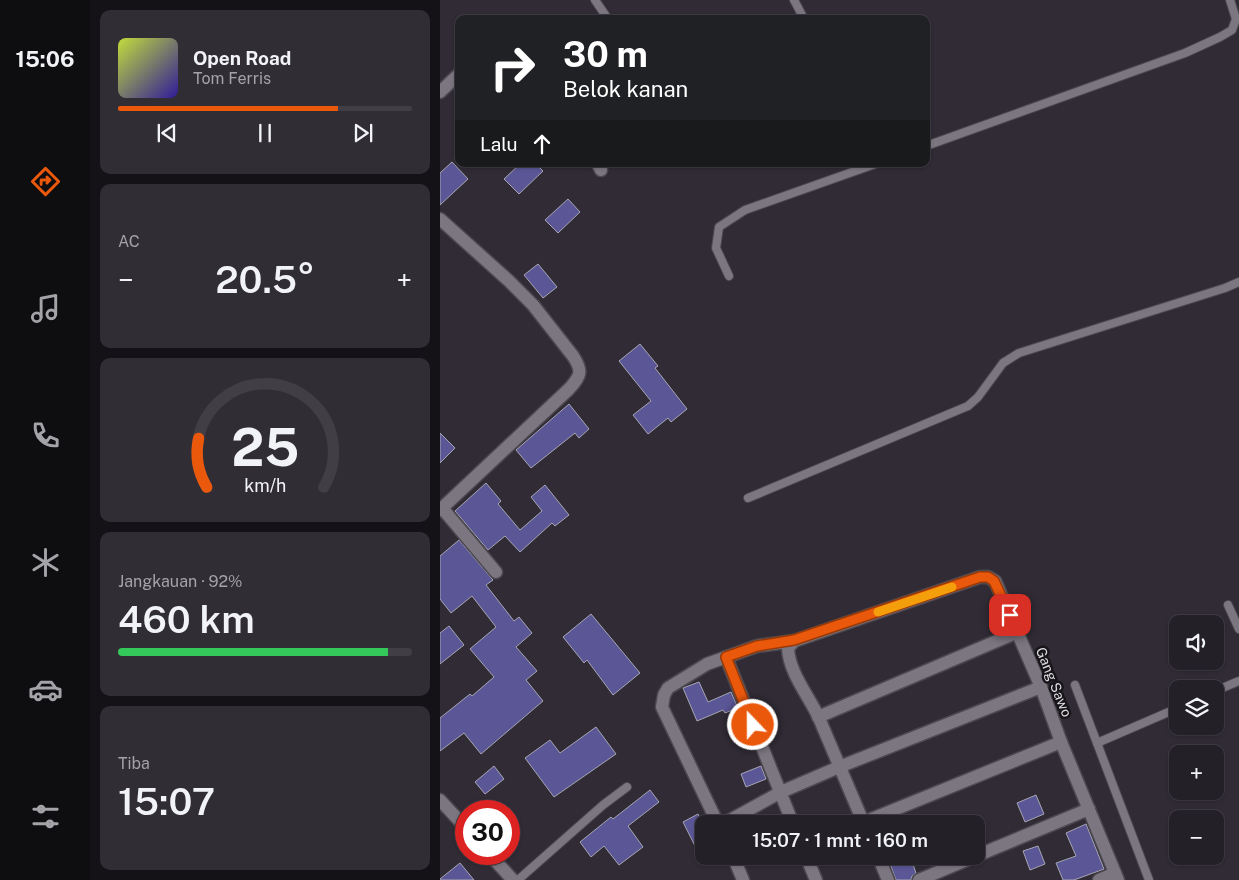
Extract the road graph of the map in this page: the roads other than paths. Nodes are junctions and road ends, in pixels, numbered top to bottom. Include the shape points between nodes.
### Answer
1 (595, 0) edge
2 (794, 0) edge
3 (1230, 0) edge
4 (605, 15) edge
5 (802, 15) edge
6 (455, 78) edge
7 (440, 92) edge
8 (930, 145) edge
9 (867, 167) edge
10 (440, 219) edge
11 (729, 276) dead end
12 (1239, 282) edge
13 (748, 498) dead end
14 (441, 509) edge
15 (496, 572) dead end
16 (1228, 605) dead end
17 (1239, 629) edge
18 (1018, 632) junction
19 (794, 640) junction
20 (726, 657) junction
21 (1239, 681) edge
22 (1075, 685) dead end
23 (1041, 687) junction
24 (1224, 687) edge
25 (1169, 712) edge
26 (818, 717) junction
27 (1061, 742) junction
28 (1097, 743) junction
29 (839, 767) junction
30 (627, 787) dead end
31 (781, 792) junction
32 (440, 800) edge
33 (1089, 809) junction
34 (714, 815) edge
35 (739, 815) edge
36 (790, 815) edge
37 (860, 815) edge
38 (883, 815) edge
39 (455, 816) edge
40 (985, 852) edge
41 (499, 865) edge
42 (737, 865) edge
43 (810, 865) edge
44 (882, 865) edge
45 (955, 865) edge
46 (1117, 877) edge
47 (513, 880) edge
48 (518, 880) edge
49 (743, 880) edge
50 (816, 880) edge
51 (888, 880) edge
52 (919, 880) edge
53 (1099, 880) edge
54 (1149, 880) edge

1 - 4 lane
2 - 5 lane
3 - 8 lane via 1236,19 1232,30 1220,38
6 - 7 street
9 - 11 lane via 745,210 720,227 716,248
10 - 14 street via 533,306 573,356 580,370 569,389
12 - 13 lane via 1019,353 1003,363 968,406
14 - 15 street
16 - 17 lane
18 - 19 street, Gang Sawo via 994,581 983,577
18 - 23 street, Gang Sawo
18 - 26 street
19 - 20 street, Gang Sawo via 757,646
19 - 26 street via 788,648 790,660
20 - 31 street
20 - 34 street, Gang Sawo via 707,664 668,688 662,707
21 - 24 lane
22 - 28 lane
23 - 27 street, Gang Sawo
23 - 29 street
25 - 28 lane
26 - 29 street
27 - 33 street, Gang Sawo
27 - 38 street
28 - 54 lane
29 - 31 street
29 - 37 street
30 - 48 lane
31 - 35 street
31 - 36 street
32 - 39 street
33 - 40 street
33 - 46 street, Gang Sawo
41 - 47 street
42 - 49 street
43 - 50 street
44 - 51 street
45 - 52 street
46 - 53 street

